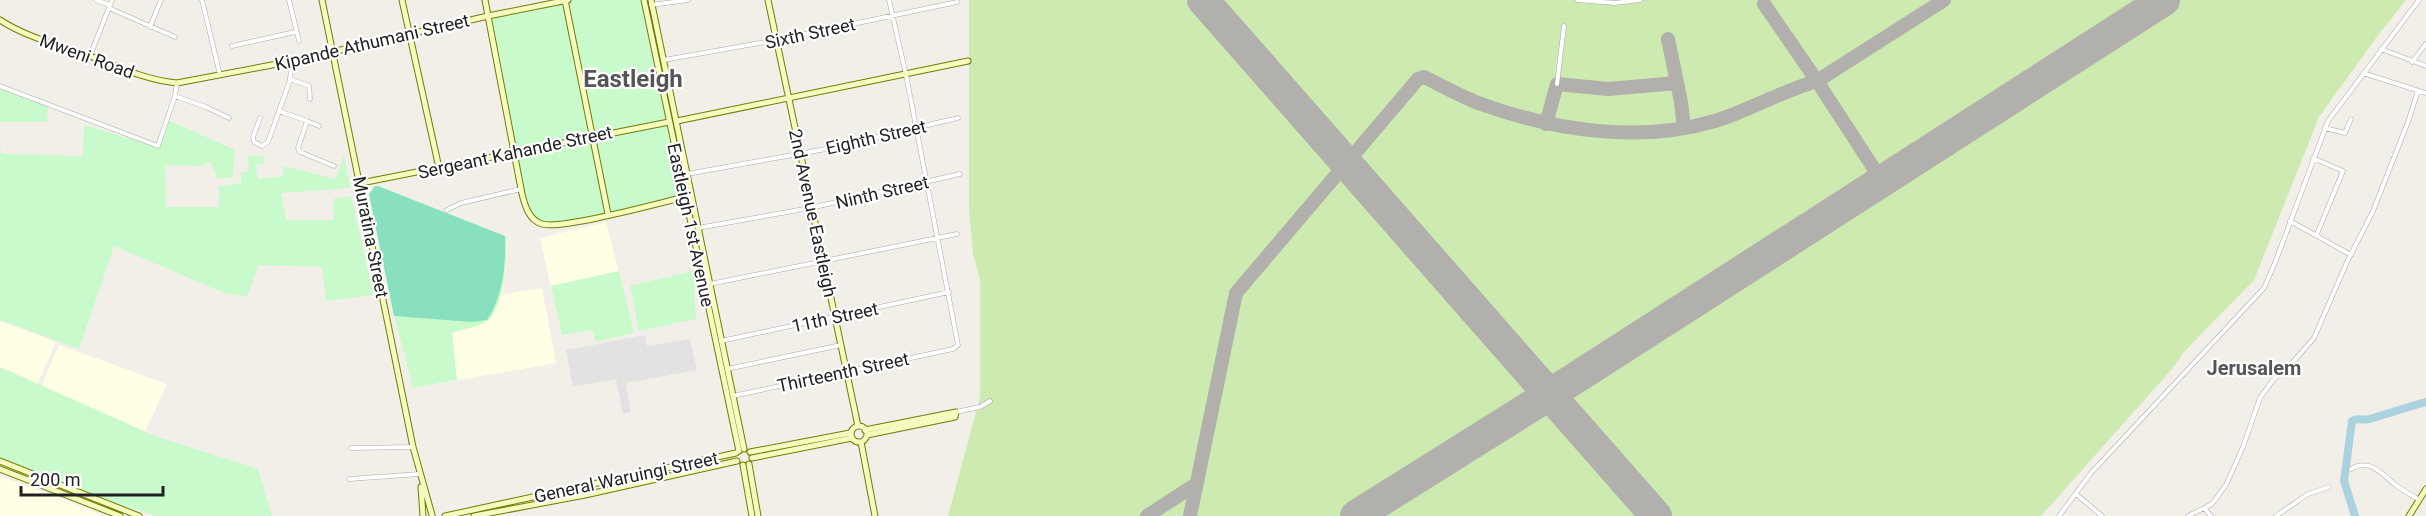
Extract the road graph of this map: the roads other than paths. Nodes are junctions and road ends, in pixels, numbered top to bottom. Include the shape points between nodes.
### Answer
1 (96, 0) edge
2 (161, 0) edge
3 (202, 0) edge
4 (289, 0) edge
5 (322, 0) edge
6 (402, 0) edge
7 (485, 0) edge
8 (566, 0) edge
9 (644, 0) edge
10 (688, 0) edge
11 (768, 0) edge
12 (890, 0) edge
13 (1577, 0) edge
14 (1640, 0) edge
15 (2420, 0) edge
16 (1583, 1) edge
17 (651, 2) edge
18 (957, 2) dead end
19 (110, 4) edge
20 (488, 16) junction
21 (893, 16) junction
22 (0, 20) edge
23 (1564, 26) dead end
24 (150, 27) junction
25 (295, 32) junction
26 (409, 35) junction
27 (175, 37) dead end
28 (777, 40) junction
29 (299, 41) dead end
30 (2426, 44) edge
31 (232, 46) dead end
32 (2381, 49) junction
33 (334, 52) junction
34 (90, 56) junction
35 (663, 60) junction
36 (292, 61) junction
37 (968, 61) dead end
38 (2412, 62) junction
39 (2426, 66) edge
40 (2363, 72) junction
41 (906, 75) junction
42 (220, 76) junction
43 (290, 79) junction
44 (177, 83) junction
45 (1557, 84) dead end
46 (0, 86) edge
47 (2418, 91) junction
48 (2426, 93) edge
49 (175, 96) junction
50 (788, 98) junction
51 (310, 99) dead end
52 (279, 111) junction
53 (229, 118) dead end
54 (260, 118) dead end
55 (958, 118) dead end
56 (2351, 119) dead end
57 (307, 121) junction
58 (677, 121) junction
59 (669, 122) junction
60 (319, 126) dead end
61 (915, 127) junction
62 (2325, 128) junction
63 (593, 135) junction
64 (514, 152) junction
65 (800, 153) junction
66 (2313, 158) junction
67 (334, 166) dead end
68 (439, 168) junction
69 (687, 174) junction
70 (960, 174) dead end
71 (926, 182) junction
72 (361, 183) junction
73 (520, 189) junction
74 (685, 197) junction
75 (810, 208) junction
76 (447, 210) dead end
77 (608, 214) junction
78 (2290, 221) junction
79 (698, 228) junction
80 (957, 234) dead end
81 (2317, 234) junction
82 (938, 238) junction
83 (2351, 255) junction
84 (824, 262) junction
85 (711, 284) junction
86 (949, 292) junction
87 (835, 317) junction
88 (722, 340) junction
89 (841, 345) junction
90 (727, 369) junction
91 (846, 372) junction
92 (733, 396) junction
93 (990, 401) dead end
94 (956, 412) joint
95 (858, 426) junction
96 (866, 432) junction
97 (851, 436) junction
98 (861, 442) junction
99 (413, 447) junction
100 (351, 448) dead end
101 (744, 457) junction
102 (0, 461) edge
103 (0, 469) edge
104 (2351, 469) dead end
105 (420, 474) junction
106 (349, 479) dead end
107 (583, 486) junction
108 (2330, 487) dead end
109 (2426, 489) edge
110 (2076, 494) junction
111 (585, 495) junction
112 (2418, 499) junction
113 (2204, 508) junction
114 (433, 515) edge
115 (120, 516) edge
116 (139, 516) edge
117 (423, 516) edge
118 (445, 516) edge
119 (474, 516) edge
120 (753, 516) edge
121 (758, 516) edge
122 (875, 516) edge
123 (2059, 516) edge
124 (2102, 516) edge
125 (2188, 516) edge
126 (2211, 516) edge
127 (2276, 516) edge
128 (2409, 516) edge

1 - 19 street
2 - 24 street
3 - 42 street
4 - 25 street
5 - 33 main road, Muratina Street
6 - 26 main road
7 - 20 main road
8 - 20 main road, Kipande Athumani Street
8 - 63 main road
9 - 59 main road, Eastleigh 1st Avenue
10 - 17 street
11 - 28 main road, 2nd Avenue Eastleigh
12 - 21 street
13 - 16 street
14 - 16 street
15 - 32 street
17 - 35 main road, Eastleigh 1st Avenue
18 - 21 street, Sixth Street
19 - 24 street
19 - 34 street
20 - 26 main road, Kipande Athumani Street
20 - 64 main road
21 - 28 street, Sixth Street
21 - 41 street
22 - 34 main road, Mweni Road
23 - 45 street
24 - 27 street
25 - 29 street
25 - 31 street
26 - 33 main road, Kipande Athumani Street
26 - 68 main road
28 - 35 street, Sixth Street
28 - 50 main road, 2nd Avenue Eastleigh
30 - 38 street
32 - 38 street
32 - 40 street
33 - 36 main road, Kipande Athumani Street
33 - 72 main road, Muratina Street
34 - 44 main road, Mweni Road via 146,77
35 - 58 main road, Eastleigh 1st Avenue
36 - 42 main road, Kipande Athumani Street
36 - 43 street
37 - 41 main road
38 - 39 street
40 - 47 street
40 - 62 street
41 - 50 main road
41 - 61 street
42 - 44 main road, Kipande Athumani Street
43 - 51 street via 309,86
43 - 52 street
44 - 49 street
46 - 49 street via 158,146
47 - 48 street
47 - 83 street via 2373,211
49 - 53 street
50 - 58 main road
50 - 65 main road, 2nd Avenue Eastleigh
52 - 54 street via 268,142 262,146 254,140
52 - 57 street
55 - 61 street, Eighth Street
56 - 62 street via 2345,133
57 - 60 street
57 - 67 street via 298,150
58 - 69 main road, Eastleigh 1st Avenue
59 - 63 main road, Sergeant Kahande Street
59 - 74 main road, Eastleigh 1st Avenue
61 - 65 street, Eighth Street
61 - 71 street
62 - 66 street
63 - 64 main road, Sergeant Kahande Street
63 - 77 main road
64 - 68 main road, Sergeant Kahande Street
64 - 73 main road
65 - 69 street, Eighth Street
65 - 75 main road, 2nd Avenue Eastleigh
66 - 78 street
66 - 81 street via 2343,171
68 - 72 main road, Sergeant Kahande Street
69 - 79 main road, Eastleigh 1st Avenue
70 - 71 street, Ninth Street
71 - 75 street, Ninth Street
71 - 82 street
72 - 99 main road, Muratina Street
73 - 76 street
73 - 77 main road via 530,214 546,225
74 - 77 main road
74 - 101 main road, Eastleigh 1st Avenue
75 - 79 street, Ninth Street
75 - 84 main road, 2nd Avenue Eastleigh
78 - 81 street
78 - 110 street via 2264,288 2091,473
79 - 85 main road, Eastleigh 1st Avenue
80 - 82 street
81 - 83 street
82 - 84 street
82 - 86 street
83 - 113 street via 2314,338 2266,389 2254,410 2234,470 2212,504
84 - 85 street
84 - 87 main road, 2nd Avenue Eastleigh
85 - 88 main road, Eastleigh 1st Avenue
86 - 87 street, 11th Street
86 - 91 street, Thirteenth Street via 958,339 953,349
87 - 88 street, 11th Street
87 - 89 main road, 2nd Avenue Eastleigh
88 - 90 main road, Eastleigh 1st Avenue
89 - 90 street
89 - 91 main road, 2nd Avenue Eastleigh
90 - 92 main road, Eastleigh 1st Avenue
91 - 92 street, Thirteenth Street
91 - 95 main road, 2nd Avenue Eastleigh
92 - 101 main road, Eastleigh 1st Avenue
93 - 94 street
94 - 96 main road via 956,417
95 - 96 main road
95 - 97 main road
96 - 98 main road
97 - 98 main road
97 - 101 main road, General Waruingi Street
98 - 122 main road
99 - 100 street
99 - 105 main road, Muratina Street
101 - 107 main road, General Waruingi Street
101 - 111 main road, General Waruingi Street
101 - 120 main road
101 - 121 main road
102 - 116 main road
103 - 115 main road
104 - 112 street via 2360,465 2376,468
105 - 106 street
105 - 114 main road, Muratina Street
105 - 117 main road, Muratina Street
107 - 111 main road
107 - 118 main road, General Waruingi Street
108 - 127 street via 2308,494
109 - 112 main road
110 - 123 street
110 - 124 street
111 - 119 main road, General Waruingi Street
112 - 128 main road
113 - 125 street
113 - 126 street
114 - 117 main road

